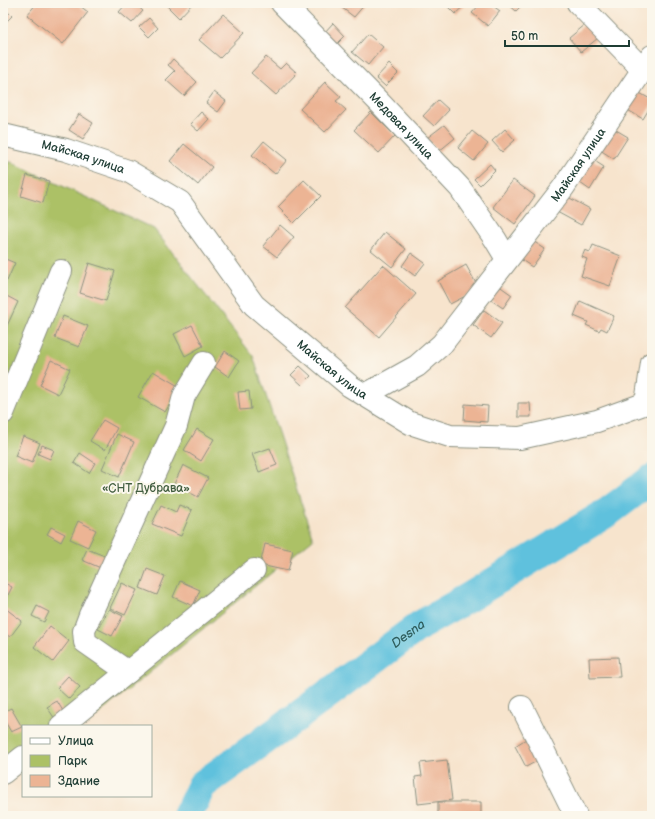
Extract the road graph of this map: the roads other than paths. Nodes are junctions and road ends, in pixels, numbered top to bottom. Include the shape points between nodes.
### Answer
1 (282, 3) edge
2 (578, 3) edge
3 (648, 63) edge
4 (3, 135) edge
5 (507, 258) junction
6 (61, 271) dead end
7 (204, 363) dead end
8 (652, 363) edge
9 (365, 395) junction
10 (649, 402) edge
11 (3, 413) edge
12 (254, 570) dead end
13 (128, 672) junction
14 (522, 707) dead end
15 (62, 725) edge
16 (22, 758) edge
17 (3, 773) edge
18 (576, 816) edge

1 - 5 street, Медовая улица via 460,188
2 - 3 street
3 - 5 street, Майская улица via 562,188
4 - 9 street, Майская улица via 66,150 128,171 180,202 254,305 350,386
5 - 9 street, Майская улица via 442,344 417,366
6 - 11 street
7 - 13 street via 184,396 176,426 84,631 85,642
8 - 10 street
9 - 10 street via 410,423 450,436 520,438 597,421
12 - 13 street
13 - 15 street
14 - 18 street
16 - 17 street

